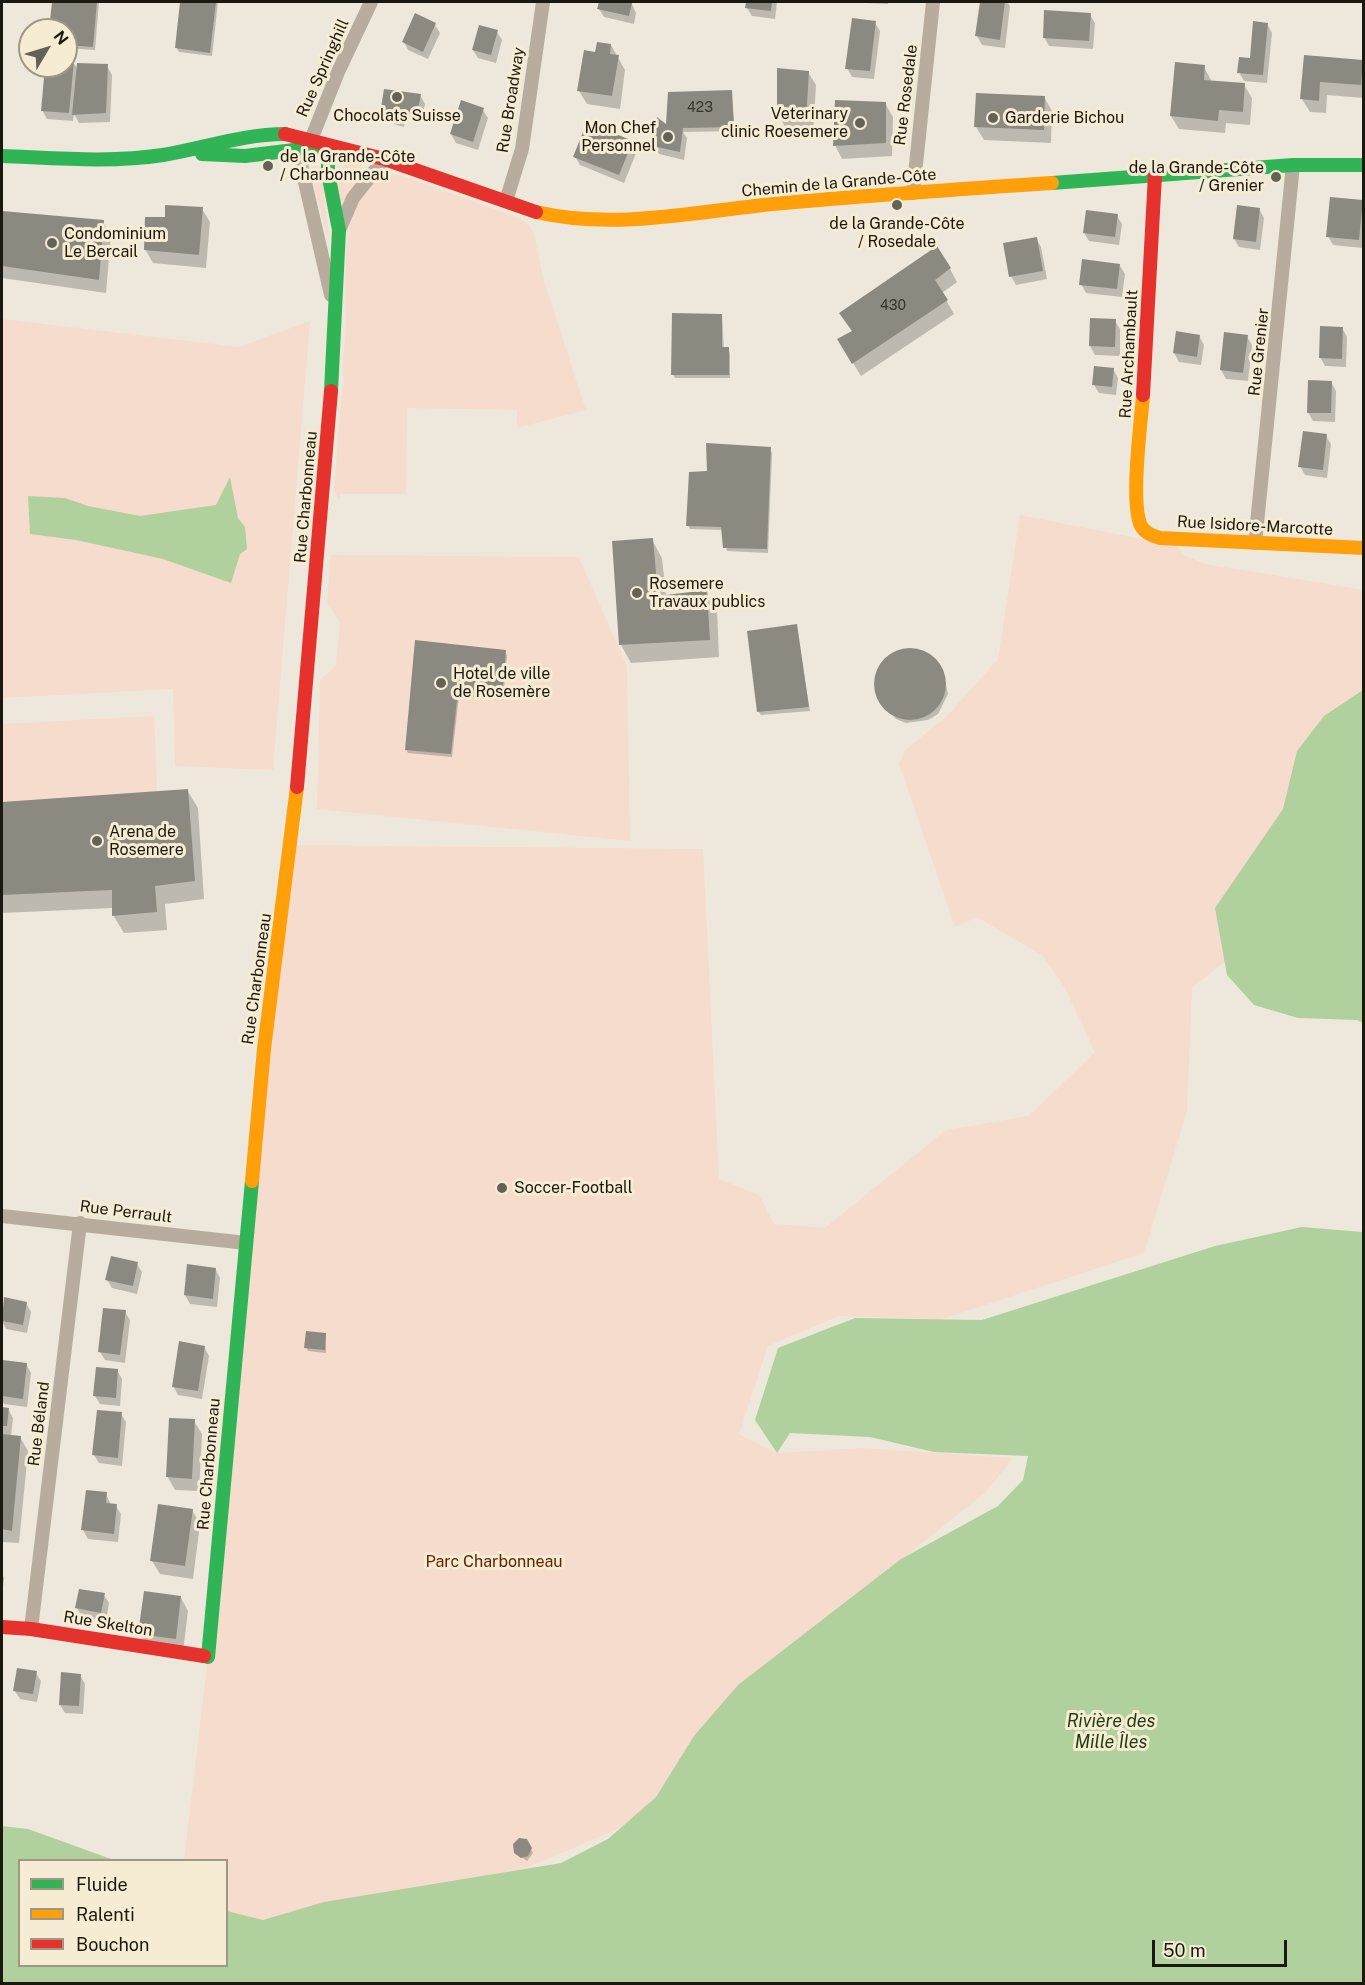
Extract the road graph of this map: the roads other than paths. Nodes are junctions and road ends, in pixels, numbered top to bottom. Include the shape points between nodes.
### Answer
1 (371, 2) edge
2 (543, 2) edge
3 (933, 2) edge
4 (308, 145) junction
5 (328, 146) junction
6 (174, 153) junction
7 (2, 156) edge
8 (384, 159) junction
9 (1293, 165) junction
10 (1364, 165) edge
11 (1155, 175) junction
12 (914, 193) junction
13 (506, 201) junction
14 (339, 230) junction
15 (334, 306) junction
16 (1145, 533) joint
17 (1256, 543) junction
18 (1364, 548) edge
19 (2, 1216) edge
20 (80, 1223) junction
21 (246, 1243) junction
22 (2, 1628) edge
23 (31, 1629) junction
24 (208, 1657) joint

1 - 4 street, Rue Springhill
2 - 13 street, Rue Broadway via 522,148
3 - 12 street, Rue Rosedale
4 - 5 street, Chemin de la Grande-Côte
4 - 6 street, Chemin de la Grande-Côte via 245,156
4 - 6 street, Chemin de la Grande-Côte via 285,134 256,135
4 - 15 street, Rue Charbonneau via 301,165
5 - 8 street, Chemin de la Grande-Côte
5 - 14 street, Rue Charbonneau via 328,173
6 - 7 street, Chemin de la Grande-Côte via 73,159
8 - 13 street, Chemin de la Grande-Côte
8 - 14 street, Rue Charbonneau via 353,198
9 - 10 street, Chemin de la Grande-Côte
9 - 11 street, Chemin de la Grande-Côte
9 - 17 street, Rue Grenier
11 - 12 street, Chemin de la Grande-Côte
11 - 16 street, Rue Archambault via 1137,498 1138,517
12 - 13 street, Chemin de la Grande-Côte via 607,220 563,218
14 - 15 street, Rue Charbonneau
15 - 21 street, Rue Charbonneau via 330,412 293,830 264,1049
16 - 17 street, Rue Isidore-Marcotte via 1160,538
17 - 18 street, Rue Isidore-Marcotte
19 - 20 street, Rue Perrault
20 - 21 street, Rue Perrault
20 - 23 street, Rue Béland
21 - 24 street, Rue Charbonneau
22 - 23 street, Rue Skelton
23 - 24 street, Rue Skelton

